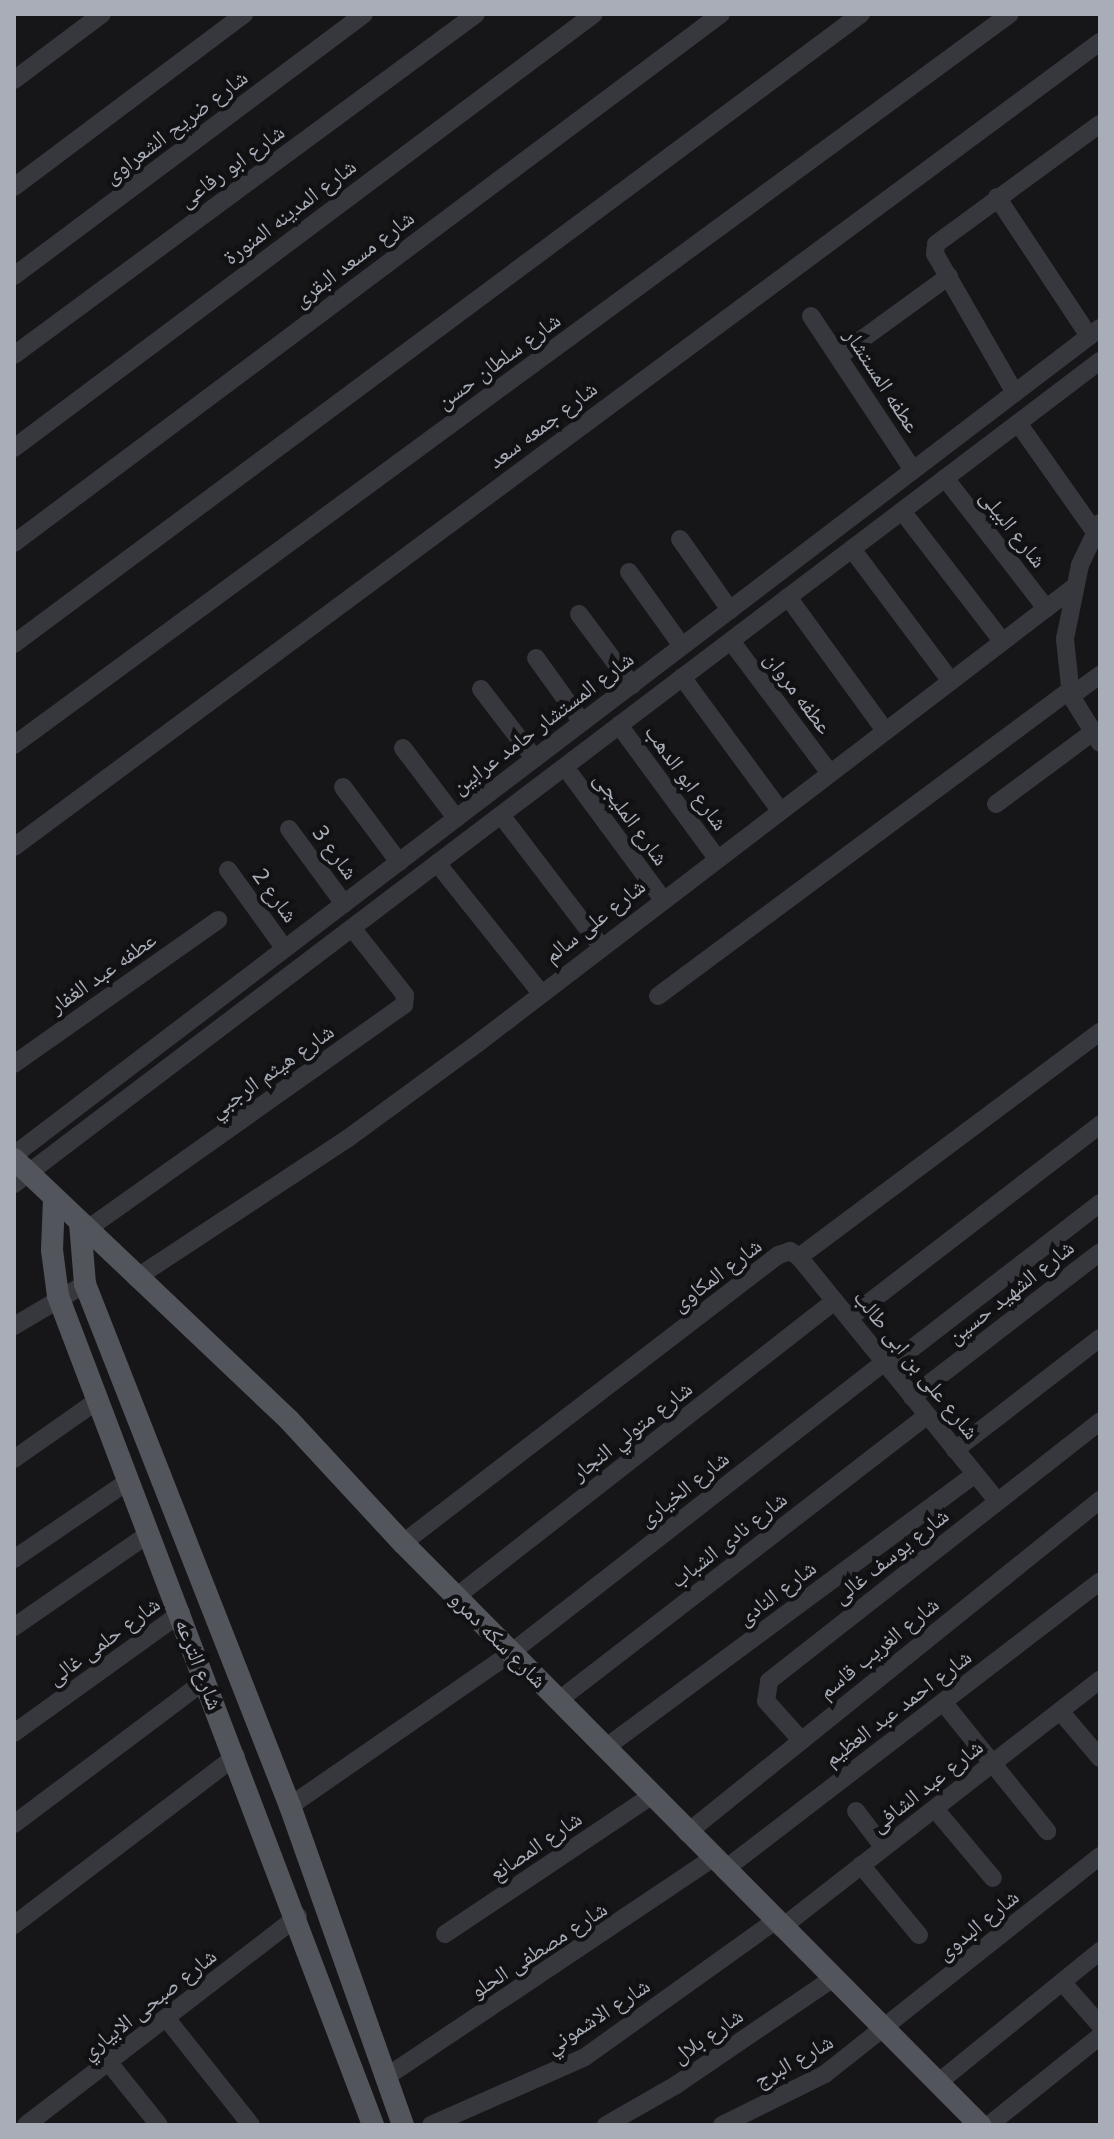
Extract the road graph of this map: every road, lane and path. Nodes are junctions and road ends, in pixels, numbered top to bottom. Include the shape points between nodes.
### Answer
1 (102, 14) edge
2 (244, 14) edge
3 (364, 14) edge
4 (476, 14) edge
5 (594, 14) edge
6 (721, 14) edge
7 (861, 14) edge
8 (1010, 14) edge
9 (1100, 42) edge
10 (14, 80) edge
11 (1100, 124) edge
12 (14, 187) edge
13 (997, 197) junction
14 (14, 276) edge
15 (949, 276) junction
16 (811, 316) dead end
17 (1094, 332) edge
18 (14, 355) edge
19 (839, 356) junction
20 (1100, 361) edge
21 (1015, 393) junction
22 (1018, 423) junction
23 (14, 448) edge
24 (913, 470) junction
25 (945, 478) junction
26 (902, 511) junction
27 (1098, 527) edge
28 (680, 539) dead end
29 (14, 543) edge
30 (852, 549) junction
31 (629, 572) dead end
32 (1073, 588) junction
33 (788, 597) junction
34 (1046, 608) junction
35 (730, 610) junction
36 (579, 614) dead end
37 (731, 641) junction
38 (1002, 641) junction
39 (14, 644) edge
40 (682, 646) junction
41 (536, 658) dead end
42 (1100, 675) edge
43 (682, 677) junction
44 (950, 680) junction
45 (632, 685) junction
46 (481, 689) dead end
47 (1070, 693) junction
48 (582, 722) junction
49 (619, 725) junction
50 (884, 729) junction
51 (1097, 738) edge
52 (14, 745) edge
53 (403, 748) dead end
54 (535, 759) junction
55 (565, 767) junction
56 (829, 772) junction
57 (343, 787) dead end
58 (996, 804) dead end
59 (779, 809) junction
60 (501, 815) junction
61 (456, 818) junction
62 (289, 829) dead end
63 (14, 847) edge
64 (716, 857) junction
65 (399, 862) junction
66 (437, 863) junction
67 (228, 870) dead end
68 (662, 898) junction
69 (344, 904) junction
70 (218, 920) dead end
71 (352, 928) junction
72 (600, 945) junction
73 (285, 949) junction
74 (540, 992) junction
75 (658, 996) dead end
76 (1100, 1032) edge
77 (14, 1064) edge
78 (1100, 1125) edge
79 (18, 1168) edge
80 (54, 1198) junction
81 (1100, 1203) edge
82 (83, 1227) junction
83 (1100, 1252) edge
84 (799, 1257) junction
85 (136, 1278) junction
86 (85, 1284) junction
87 (58, 1296) junction
88 (835, 1301) junction
89 (849, 1318) junction
90 (14, 1326) edge
91 (1100, 1338) edge
92 (886, 1364) junction
93 (912, 1397) junction
94 (98, 1400) junction
95 (927, 1416) junction
96 (1100, 1421) edge
97 (955, 1450) junction
98 (14, 1459) edge
99 (975, 1474) junction
100 (130, 1480) junction
101 (1100, 1500) edge
102 (997, 1501) junction
103 (150, 1533) junction
104 (403, 1543) junction
105 (14, 1559) edge
106 (1100, 1582) edge
107 (457, 1596) junction
108 (181, 1613) junction
109 (14, 1627) edge
110 (512, 1652) junction
111 (206, 1680) junction
112 (1100, 1680) edge
113 (559, 1700) junction
114 (943, 1702) junction
115 (1060, 1711) junction
116 (14, 1733) edge
117 (801, 1740) junction
118 (605, 1748) junction
119 (236, 1756) junction
120 (1100, 1758) edge
121 (992, 1763) junction
122 (651, 1796) junction
123 (290, 1806) junction
124 (935, 1809) junction
125 (856, 1811) dead end
126 (14, 1824) edge
127 (1047, 1831) dead end
128 (687, 1833) junction
129 (884, 1848) junction
130 (1100, 1856) edge
131 (718, 1864) junction
132 (861, 1865) junction
133 (993, 1878) dead end
134 (298, 1916) junction
135 (778, 1924) junction
136 (14, 1925) edge
137 (445, 1934) dead end
138 (919, 1935) dead end
139 (1100, 1951) edge
140 (832, 1979) junction
141 (1062, 1982) junction
142 (167, 2019) junction
143 (1100, 2025) edge
144 (369, 2028) junction
145 (883, 2029) junction
146 (1100, 2036) edge
147 (342, 2040) junction
148 (110, 2064) junction
149 (386, 2077) junction
150 (939, 2082) junction
151 (26, 2125) edge
152 (159, 2125) edge
153 (251, 2125) edge
154 (373, 2125) edge
155 (403, 2125) edge
156 (431, 2125) edge
157 (606, 2125) edge
158 (722, 2125) edge
159 (980, 2125) edge
160 (989, 2125) edge

1 - 10 street
2 - 12 street
3 - 14 street, شارع ضريح الشعراوى
4 - 18 street, شارع ابو رفاعى
5 - 23 street, شارع المدينه المنورة
6 - 29 street, شارع مسعد البقرى
7 - 39 street
8 - 52 street, شارع سلطان حسن
9 - 63 street, شارع جمعه سعد
11 - 13 street
13 - 15 street via 936,244 935,254
13 - 17 street
15 - 19 street
15 - 21 street
16 - 19 street, عطفه المستشار
17 - 21 street, شارع المستشار حامد عرابين
19 - 24 street, عطفه المستشار
20 - 22 street
21 - 24 street, شارع المستشار حامد عرابين
22 - 25 street
22 - 27 street
24 - 35 street, شارع المستشار حامد عرابين
25 - 26 street
25 - 34 street, شارع البيلى
26 - 30 street
26 - 38 street
27 - 32 street
28 - 35 street
30 - 33 street
30 - 44 street
31 - 40 street
32 - 34 street, شارع على سالم
32 - 47 street via 1065,639
33 - 37 street
33 - 50 street
34 - 38 street, شارع على سالم
35 - 40 street, شارع المستشار حامد عرابين
36 - 45 street
37 - 43 street
37 - 56 street, عطفه مروان
38 - 44 street, شارع على سالم
40 - 45 street, شارع المستشار حامد عرابين
41 - 48 street
42 - 47 street
43 - 49 street
43 - 59 street
44 - 50 street, شارع على سالم
45 - 48 street, شارع المستشار حامد عرابين
46 - 54 street
47 - 51 street
47 - 75 street
48 - 54 street, شارع المستشار حامد عرابين
49 - 55 street
49 - 64 street, شارع ابو الدهب
50 - 56 street, شارع على سالم
51 - 58 street
53 - 61 street
54 - 61 street, شارع المستشار حامد عرابين
55 - 60 street
55 - 68 street, شارع المليجى
56 - 59 street, شارع على سالم
57 - 65 street
59 - 64 street, شارع على سالم
60 - 66 street
60 - 72 street
61 - 65 street, شارع المستشار حامد عرابين
62 - 69 street, شارع 3
64 - 68 street, شارع على سالم
65 - 69 street, شارع المستشار حامد عرابين
66 - 71 street
66 - 74 street
67 - 73 street, شارع 2
68 - 72 street, شارع على سالم
69 - 73 street, شارع المستشار حامد عرابين
70 - 77 street, عطفه عبد الغفار
71 - 79 street
71 - 82 street, شارع هيثم الرجبي via 406,1003
72 - 74 street, شارع على سالم
73 - 79 street, شارع المستشار حامد عرابين
74 - 85 street, شارع على سالم via 347,1139
76 - 84 street, شارع المكاوى
78 - 89 street
79 - 80 main road, شارع سكه دمرو
80 - 82 main road, شارع سكه دمرو
80 - 87 main road, شارع الترعه via 52,1250
81 - 92 street, شارع الخيارى
82 - 85 main road, شارع سكه دمرو
82 - 86 main road, شارع الترعه via 78,1257
83 - 93 street, شارع الشهيد حسين
84 - 88 street, شارع على بن ابى طالب
84 - 104 street, شارع المكاوى via 790,1251 779,1255
85 - 104 main road, شارع سكه دمرو via 289,1420
86 - 87 street
86 - 123 main road, شارع الترعه
87 - 90 street
87 - 94 main road, شارع الترعه
88 - 89 street, شارع على بن ابى طالب
88 - 107 street, شارع متولي النجار
89 - 92 street, شارع على بن ابى طالب
91 - 97 street
92 - 93 street, شارع على بن ابى طالب
92 - 110 street, شارع الخيارى
93 - 95 street, شارع على بن ابى طالب
94 - 98 street
94 - 100 main road, شارع الترعه
95 - 97 street, شارع على بن ابى طالب
95 - 113 street, شارع نادى الشباب
96 - 102 street, شارع يوسف غالى
97 - 99 street, شارع على بن ابى طالب
99 - 102 street, شارع على بن ابى طالب
99 - 118 street, شارع النادى
100 - 103 main road, شارع الترعه
100 - 105 street
101 - 117 street, شارع الغريب قاسم
102 - 117 street, شارع يوسف غالى via 769,1681 766,1701
103 - 108 main road, شارع الترعه
103 - 109 street
104 - 107 main road, شارع سكه دمرو
106 - 114 street, شارع احمد عبد العظيم
107 - 110 main road, شارع سكه دمرو
108 - 111 main road, شارع الترعه
108 - 116 street, شارع حلمى غالى
110 - 113 main road, شارع سكه دمرو
110 - 123 street, شارع الخيارى
111 - 119 main road, شارع الترعه
111 - 126 street
112 - 115 street, شارع عبد الشافى
113 - 118 main road, شارع سكه دمرو
114 - 121 street
114 - 131 street, شارع احمد عبد العظيم
115 - 120 street
115 - 121 street, شارع عبد الشافى
117 - 128 street, شارع الغريب قاسم
118 - 122 main road, شارع سكه دمرو
119 - 134 main road, شارع الترعه
119 - 136 street
121 - 124 street, شارع عبد الشافى
121 - 127 street
122 - 128 main road, شارع سكه دمرو
122 - 137 street, شارع المصانع
123 - 144 main road, شارع الترعه
124 - 129 street, شارع عبد الشافى
124 - 133 street
125 - 129 street
128 - 131 main road, شارع سكه دمرو
129 - 132 street, شارع عبد الشافى
130 - 145 street, شارع البدوى
131 - 135 main road, شارع سكه دمرو
131 - 149 street, شارع مصطفى الحلو
132 - 135 street, شارع عبد الشافى
132 - 138 street
134 - 142 street, شارع صبحى الابياري
134 - 147 main road, شارع الترعه
135 - 140 main road, شارع سكه دمرو
135 - 156 street, شارع الاشموني via 585,2057
139 - 141 street
140 - 145 main road, شارع سكه دمرو
140 - 157 street, شارع بلال via 676,2085
141 - 143 street
141 - 150 street
142 - 148 street, شارع صبحى الابياري
142 - 153 street
144 - 147 main road
144 - 149 main road, شارع الترعه
145 - 150 main road, شارع سكه دمرو
145 - 158 street, شارع البرج via 825,2074
146 - 160 street
147 - 154 main road, شارع الترعه
148 - 151 street, شارع صبحى الابياري
148 - 152 street
149 - 155 main road, شارع الترعه
150 - 159 main road, شارع سكه دمرو

